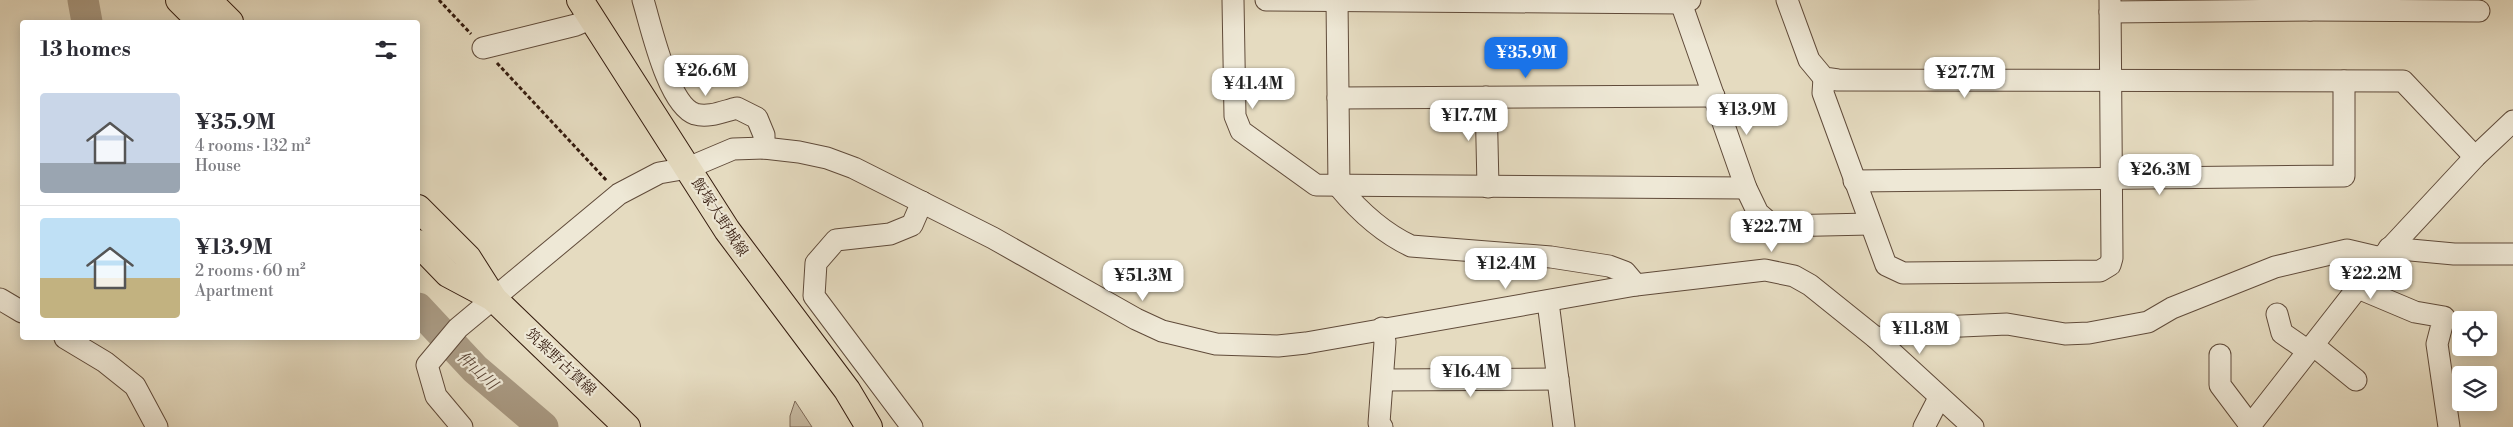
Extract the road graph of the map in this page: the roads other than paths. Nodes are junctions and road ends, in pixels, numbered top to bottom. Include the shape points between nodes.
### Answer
1 (179, 0) edge
2 (208, 0) edge
3 (643, 0) edge
4 (1234, 0) edge
5 (1266, 0) edge
6 (1787, 0) edge
7 (1337, 1) edge
8 (1684, 1) edge
9 (2208, 5) edge
10 (2310, 5) edge
11 (2411, 5) edge
12 (2110, 6) edge
13 (586, 9) edge
14 (2479, 11) dead end
15 (199, 20) edge
16 (228, 20) edge
17 (483, 48) road end
18 (1824, 78) junction
19 (2110, 81) junction
20 (2344, 81) junction
21 (1714, 96) junction
22 (1486, 97) junction
23 (1338, 98) junction
24 (2513, 121) edge
25 (764, 148) junction
26 (2475, 157) junction
27 (688, 168) junction
28 (2111, 178) junction
29 (1854, 180) junction
30 (1339, 186) junction
31 (1488, 187) junction
32 (1746, 188) junction
33 (922, 202) junction
34 (420, 210) edge
35 (1870, 224) junction
36 (420, 245) edge
37 (2385, 253) junction
38 (2513, 254) edge
39 (1636, 285) junction
40 (2358, 288) junction
41 (0, 299) edge
42 (494, 299) junction
43 (1548, 302) junction
44 (20, 311) edge
45 (2277, 314) dead end
46 (1382, 328) junction
47 (1876, 338) junction
48 (68, 340) edge
49 (2310, 348) junction
50 (2220, 355) dead end
51 (1383, 380) junction
52 (1558, 380) junction
53 (2356, 380) dead end
54 (1939, 398) junction
55 (2249, 426) edge
56 (157, 427) edge
57 (462, 427) edge
58 (627, 427) edge
59 (869, 427) edge
60 (912, 427) edge
61 (1382, 427) edge
62 (1564, 427) edge
63 (1924, 427) edge
64 (1973, 427) edge
65 (2449, 427) edge

1 - 15 main road
2 - 16 main road
3 - 25 street via 661,61 676,96 694,114 710,115 737,108 757,118 764,134
4 - 30 street via 1235,116 1241,131 1316,185
5 - 7 street
6 - 18 street via 1809,60
7 - 8 street
7 - 23 street
8 - 21 street
9 - 10 street
9 - 12 street
10 - 11 street
11 - 14 street
12 - 19 street
13 - 17 street via 576,25
13 - 27 main road, 飯塚大野城線
18 - 19 street
18 - 29 street via 1823,94
19 - 20 street
19 - 28 street
20 - 26 street via 2403,81
20 - 28 street via 2344,176
21 - 22 street
21 - 32 street
22 - 23 street
22 - 31 street
23 - 30 street
24 - 26 street
25 - 27 street via 733,149
25 - 33 street via 827,158
26 - 37 street
27 - 42 street via 659,173 619,194
27 - 59 main road, 飯塚大野城線 via 726,230 847,390
28 - 29 street
28 - 35 street via 2112,258 2110,265 2100,271 1903,273 1886,265
29 - 35 street
30 - 31 street
30 - 39 street via 1370,220 1410,246 1551,256 1609,266 1625,272
31 - 32 street
32 - 35 street via 1758,213 1773,226
33 - 46 street via 1136,319 1186,337 1226,345 1278,346
33 - 60 street via 912,225 890,234 836,240 816,263 814,296
34 - 42 main road, 筑紫野古賀線 via 468,258
36 - 42 main road, 筑紫野古賀線 via 448,274
37 - 38 street
37 - 40 street
37 - 47 street via 2347,250 2275,267 2172,308 2148,322 2089,333 2065,334 2007,324 1939,327
39 - 43 street
39 - 47 street via 1765,270 1779,272 1810,285
40 - 49 street
40 - 65 street via 2415,312 2444,317 2437,344
41 - 44 street
42 - 57 street via 458,328 426,365 436,396
42 - 58 main road, 筑紫野古賀線
43 - 46 street
43 - 52 street
45 - 49 street via 2282,333
46 - 51 street via 1385,342
47 - 54 street
48 - 56 street via 105,362 135,386
49 - 53 street
49 - 55 street
50 - 55 street via 2220,386
51 - 52 street
51 - 61 street via 1379,424
52 - 62 street
54 - 63 street
54 - 64 street

